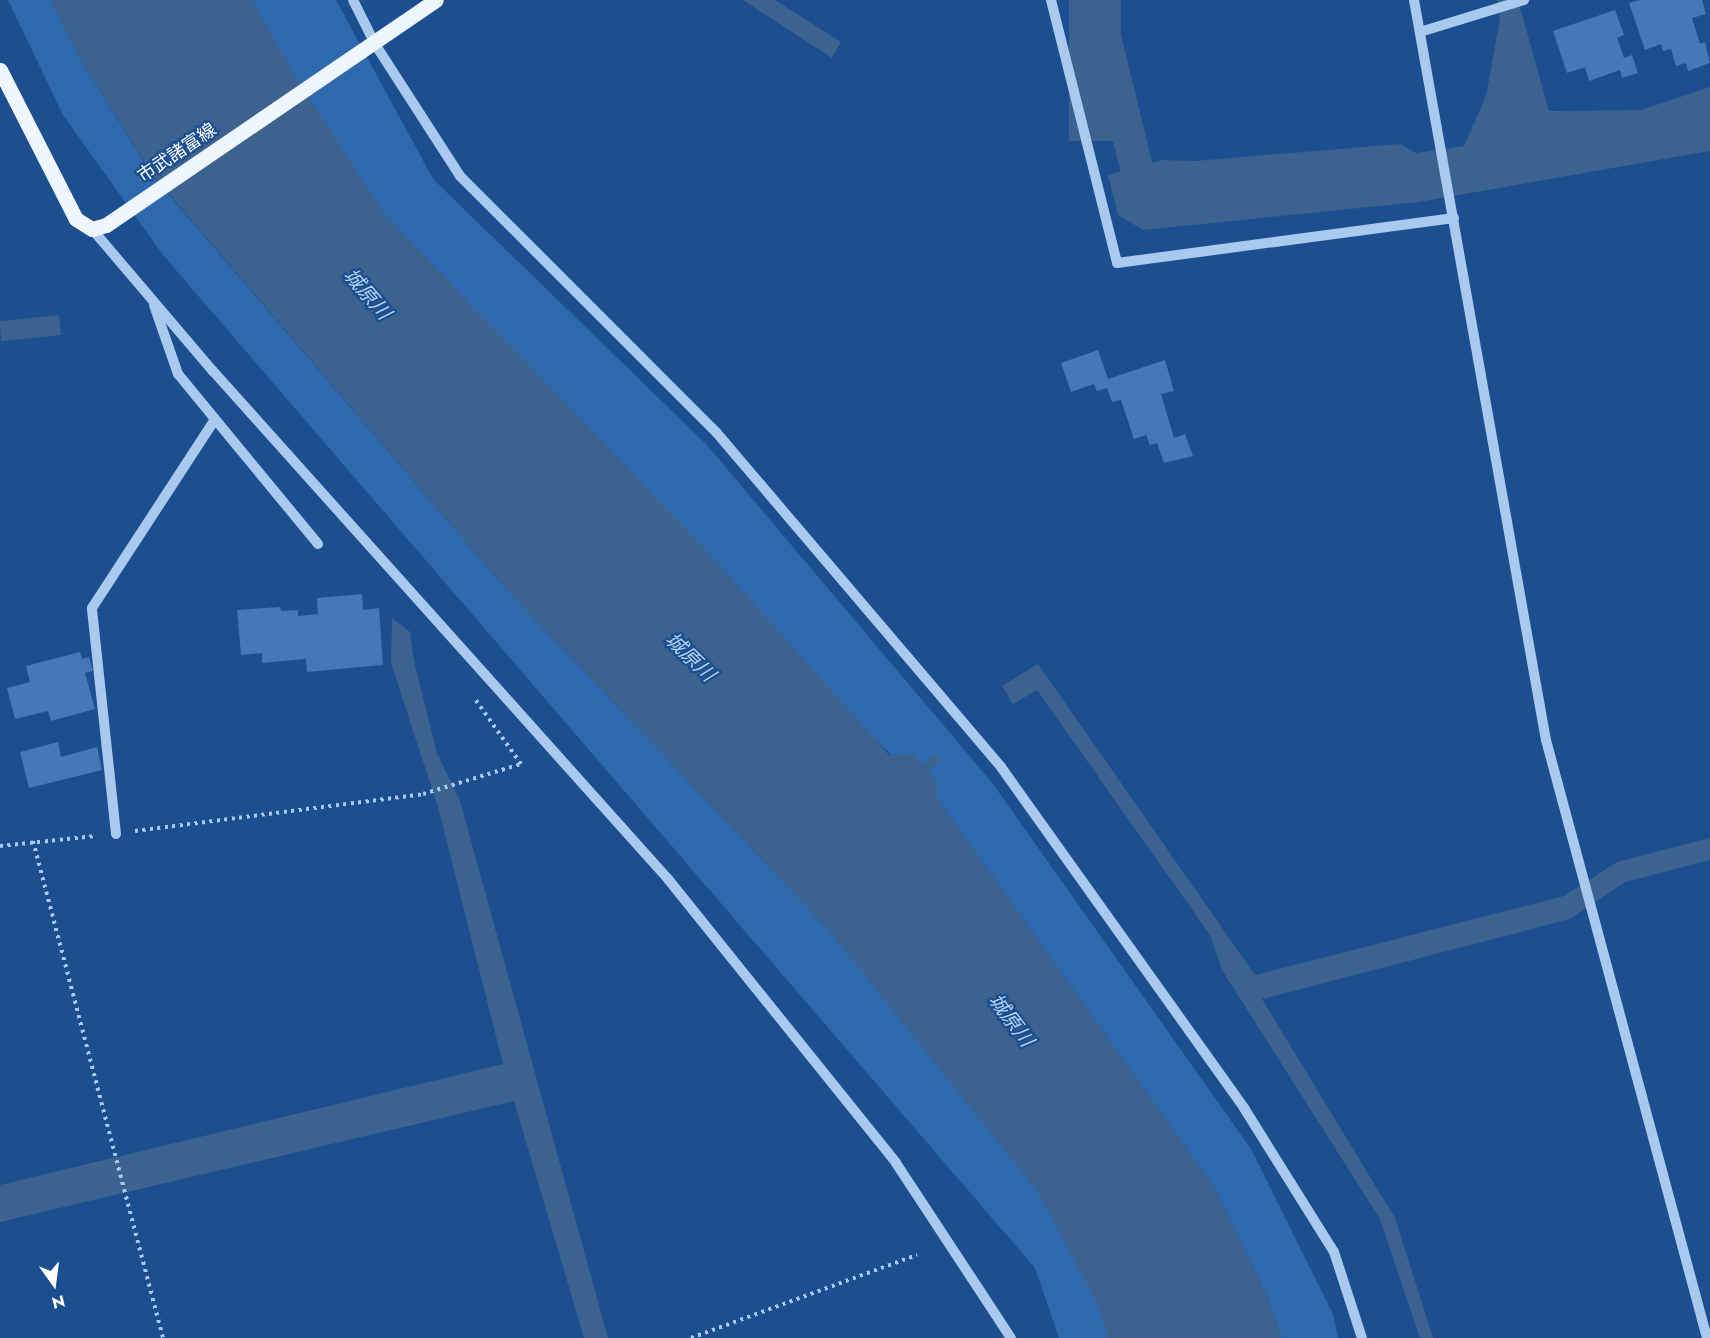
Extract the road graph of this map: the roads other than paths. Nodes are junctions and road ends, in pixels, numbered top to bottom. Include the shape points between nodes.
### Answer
1 (353, 0) edge
2 (436, 0) edge
3 (1051, 0) edge
4 (1414, 0) edge
5 (1524, 0) edge
6 (1420, 32) junction
7 (375, 44) junction
8 (0, 70) edge
9 (1454, 218) junction
10 (99, 227) junction
11 (152, 299) junction
12 (215, 419) junction
13 (318, 544) dead end
14 (116, 834) road end
15 (1011, 1338) edge
16 (1362, 1338) edge
17 (1707, 1338) edge

1 - 7 street
2 - 7 main road, 市武諸富線
3 - 9 street via 1117,263
4 - 6 street
5 - 6 street
6 - 9 street
7 - 10 main road, 市武諸富線
7 - 16 street via 460,176 716,432 1001,767 1244,1108 1334,1252
8 - 10 main road via 76,219
9 - 17 street via 1546,740
10 - 11 street
11 - 12 street via 178,374
11 - 15 street via 669,879 896,1163
12 - 13 street
12 - 14 street via 92,608

